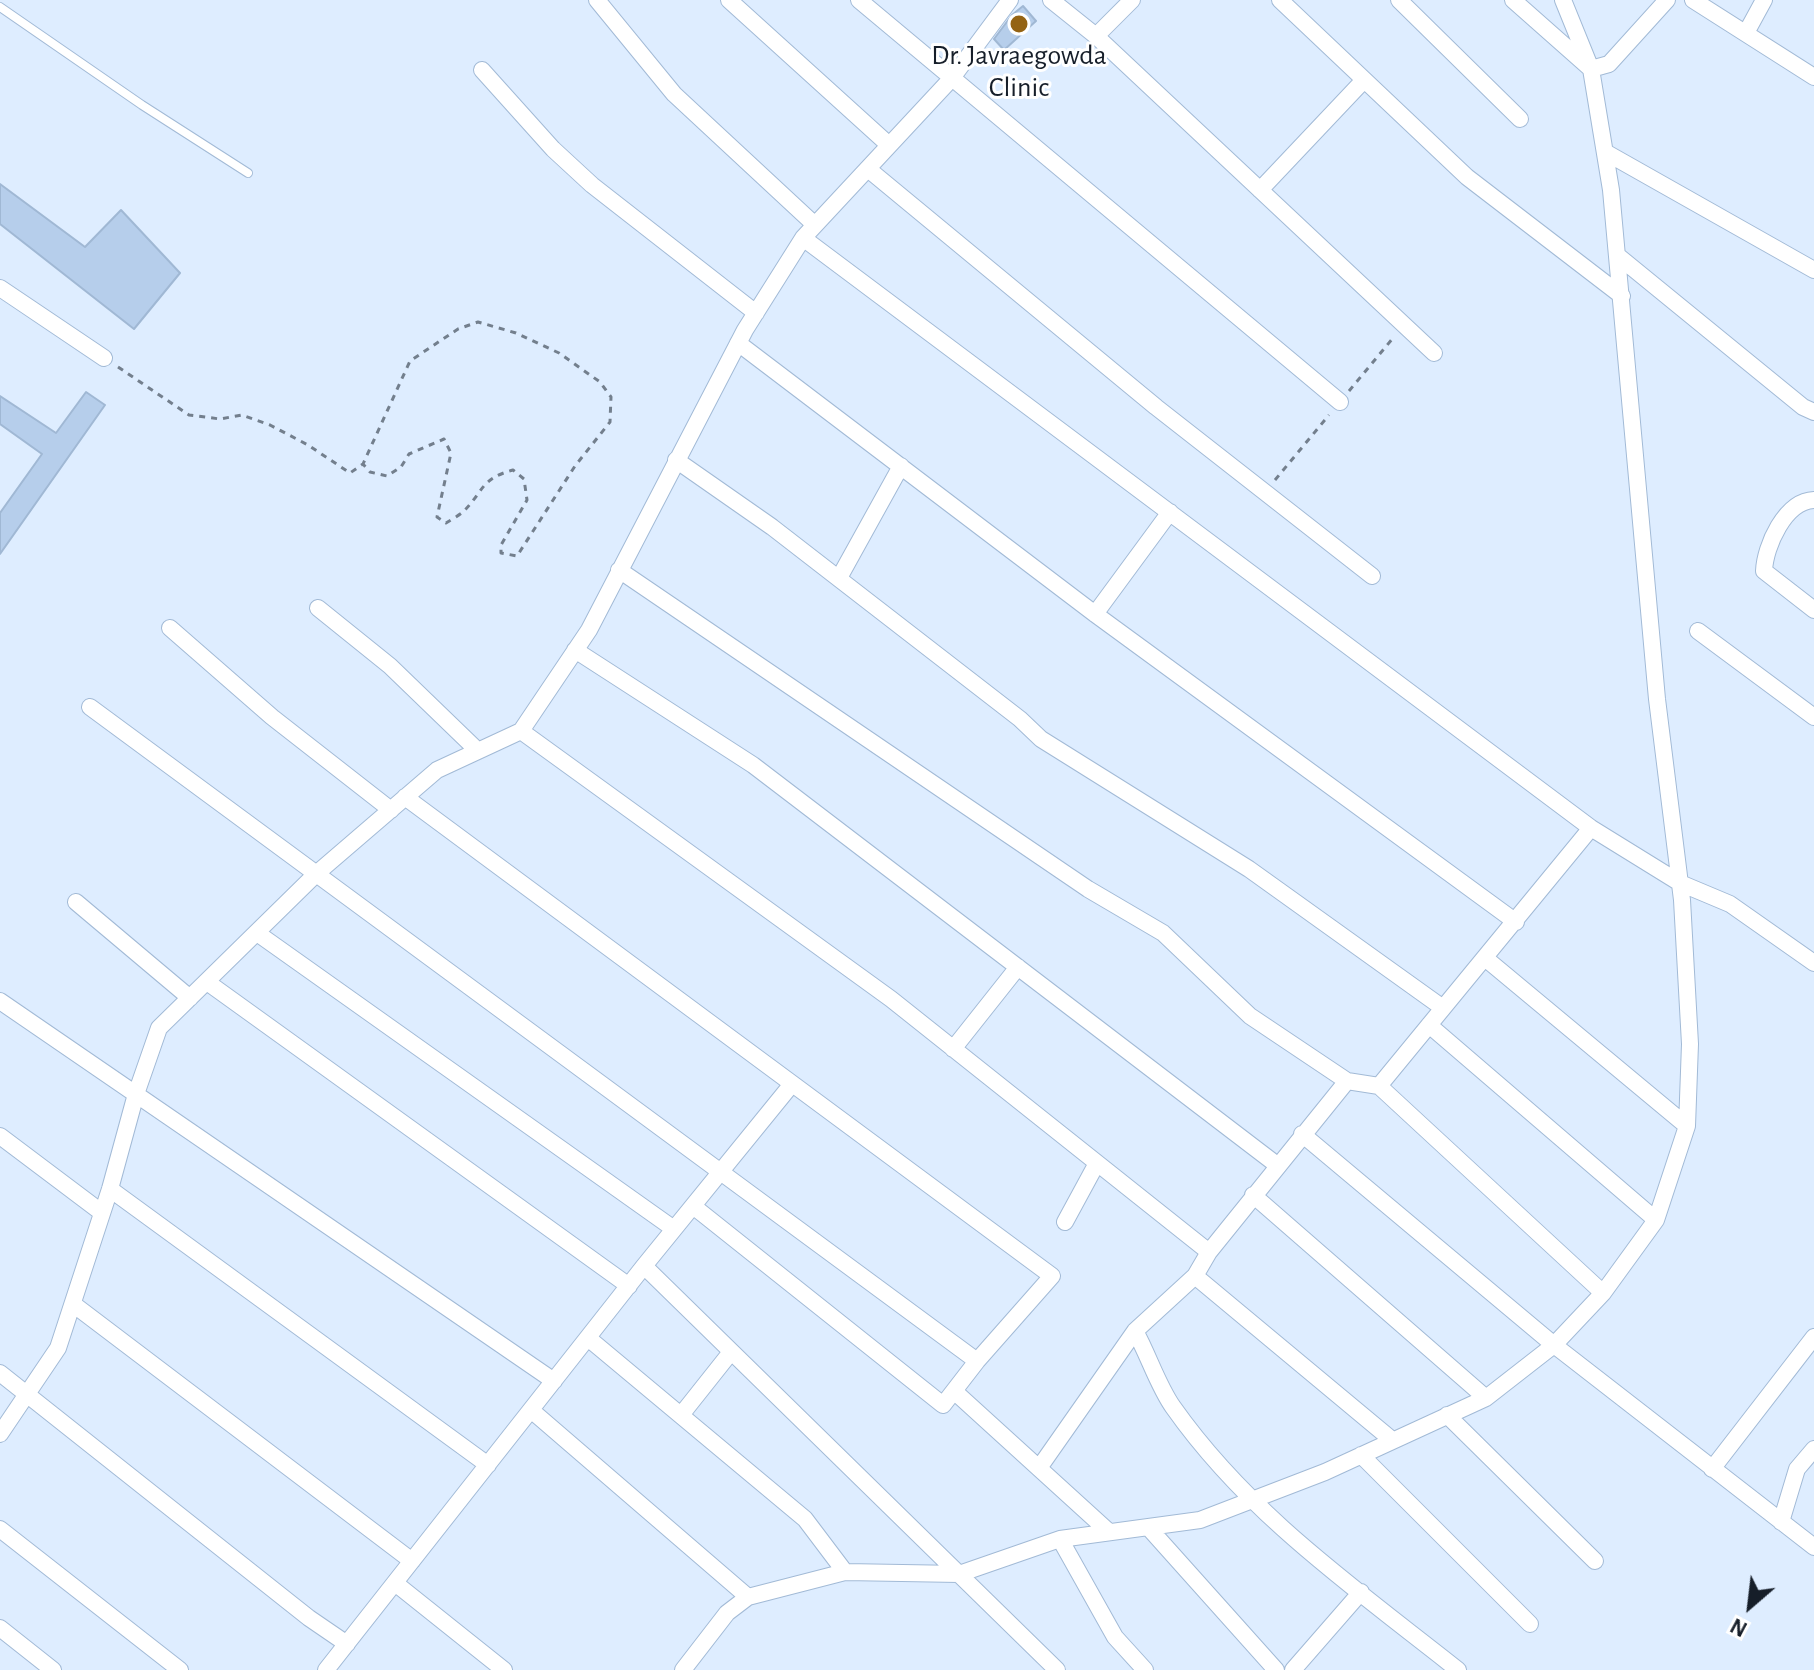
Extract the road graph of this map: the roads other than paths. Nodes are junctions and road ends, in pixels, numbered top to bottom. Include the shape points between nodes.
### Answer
1 (597, 0) edge
2 (729, 0) edge
3 (859, 0) edge
4 (1010, 0) edge
5 (1051, 0) edge
6 (1132, 0) edge
7 (1280, 0) edge
8 (1399, 0) edge
9 (1513, 0) edge
10 (1563, 0) edge
11 (1667, 0) edge
12 (1693, 0) edge
13 (1764, 0) edge
14 (0, 7) edge
15 (1746, 33) junction
16 (1096, 36) junction
17 (1811, 68) edge
18 (1591, 69) junction
19 (482, 70) dead end
20 (952, 78) junction
21 (1364, 80) junction
22 (1520, 119) dead end
23 (889, 145) junction
24 (1605, 152) junction
25 (868, 169) junction
26 (248, 173) dead end
27 (1260, 190) junction
28 (815, 225) junction
29 (803, 238) junction
30 (1618, 256) junction
31 (1814, 270) edge
32 (0, 288) edge
33 (1622, 296) junction
34 (756, 313) junction
35 (738, 343) junction
36 (1434, 353) dead end
37 (104, 358) road end
38 (1340, 402) dead end
39 (1814, 412) edge
40 (676, 460) junction
41 (901, 466) junction
42 (1814, 500) edge
43 (1170, 512) junction
44 (619, 570) junction
45 (1372, 576) dead end
46 (839, 578) junction
47 (318, 608) dead end
48 (1814, 610) edge
49 (1095, 614) junction
50 (170, 628) dead end
51 (1698, 631) dead end
52 (575, 650) junction
53 (90, 707) dead end
54 (1814, 717) edge
55 (521, 731) junction
56 (478, 751) junction
57 (405, 797) junction
58 (391, 810) junction
59 (1591, 828) junction
60 (316, 874) junction
61 (1680, 883) junction
62 (76, 902) dead end
63 (1516, 922) junction
64 (257, 933) junction
65 (1485, 958) junction
66 (1814, 963) edge
67 (1018, 967) junction
68 (207, 982) junction
69 (190, 998) junction
70 (0, 1001) edge
71 (1443, 1008) junction
72 (1429, 1025) junction
73 (953, 1049) junction
74 (1347, 1081) junction
75 (792, 1084) junction
76 (1379, 1086) junction
77 (136, 1094) junction
78 (1687, 1126) junction
79 (1302, 1134) junction
80 (0, 1136) edge
81 (1097, 1163) junction
82 (1277, 1165) junction
83 (721, 1172) junction
84 (110, 1189) junction
85 (1253, 1195) junction
86 (693, 1206) junction
87 (101, 1212) junction
88 (1656, 1220) junction
89 (1065, 1222) dead end
90 (674, 1229) junction
91 (1209, 1252) junction
92 (644, 1266) junction
93 (1195, 1276) junction
94 (629, 1286) junction
95 (1603, 1293) junction
96 (73, 1304) junction
97 (1135, 1331) junction
98 (1814, 1337) edge
99 (588, 1338) junction
100 (1554, 1345) junction
101 (731, 1352) junction
102 (977, 1361) junction
103 (0, 1373) edge
104 (554, 1381) junction
105 (954, 1391) junction
106 (26, 1396) junction
107 (1486, 1398) junction
108 (531, 1410) junction
109 (681, 1415) junction
110 (1447, 1415) junction
111 (0, 1434) edge
112 (1392, 1440) junction
113 (1814, 1449) edge
114 (1361, 1455) junction
115 (488, 1465) junction
116 (1039, 1468) junction
117 (1712, 1469) junction
118 (1251, 1501) junction
119 (1781, 1522) junction
120 (1148, 1527) junction
121 (0, 1529) edge
122 (1109, 1532) junction
123 (1060, 1539) junction
124 (1814, 1547) edge
125 (412, 1561) junction
126 (1595, 1561) dead end
127 (845, 1572) junction
128 (959, 1574) junction
129 (395, 1583) junction
130 (1361, 1592) junction
131 (748, 1597) junction
132 (1530, 1624) dead end
133 (0, 1628) edge
134 (347, 1644) junction
135 (690, 1667) edge
136 (53, 1670) edge
137 (180, 1670) edge
138 (326, 1670) edge
139 (504, 1670) edge
140 (1057, 1670) edge
141 (1145, 1670) edge
142 (1276, 1670) edge
143 (1293, 1670) edge
144 (1458, 1670) edge

1 - 28 street via 674,94
2 - 23 street
3 - 20 street
4 - 20 street
5 - 16 street
6 - 16 street
7 - 21 street
8 - 22 street
9 - 18 street
10 - 18 street
11 - 18 street via 1609,64
12 - 15 street
13 - 15 street
14 - 26 lane
15 - 17 street
16 - 27 street
18 - 24 street
19 - 34 street via 592,185
20 - 23 street
20 - 38 street
21 - 27 street
21 - 33 street via 1467,177
23 - 25 street
24 - 30 street
24 - 31 street
25 - 28 street
25 - 45 street via 1156,407
27 - 36 street
28 - 29 street
29 - 34 street
29 - 43 street
30 - 33 street
30 - 39 street
32 - 37 street
33 - 61 street via 1657,699
34 - 35 street
35 - 40 street
35 - 41 street
40 - 44 street
40 - 46 street
41 - 46 street
41 - 49 street
42 - 48 street via 1806,500 1780,522 1764,555 1764,571
43 - 49 street
43 - 59 street
44 - 52 street
44 - 74 street via 1088,889 1163,933 1250,1016
46 - 71 street via 1041,739 1249,869
47 - 56 street via 390,666
49 - 63 street
50 - 58 street
51 - 54 street
52 - 55 street
52 - 67 street via 753,765
53 - 60 street
55 - 56 street
55 - 73 street
56 - 57 street via 437,770
57 - 58 street
57 - 75 street
58 - 60 street
59 - 61 street
59 - 63 street
60 - 64 street
60 - 83 street
61 - 66 street via 1730,904
61 - 78 street via 1690,1044
62 - 69 street
63 - 65 street
64 - 68 street
64 - 90 street
65 - 71 street
65 - 78 street
67 - 73 street
67 - 82 street
68 - 69 street
68 - 94 street
69 - 77 street via 159,1028
70 - 77 street
71 - 72 street
72 - 76 street
72 - 88 street
73 - 81 street
74 - 76 street
74 - 79 street
75 - 83 street
75 - 102 street via 1052,1276
76 - 95 street
77 - 84 street
77 - 104 street
78 - 88 street
79 - 82 street
79 - 100 street
80 - 87 street
81 - 89 street
81 - 91 street
82 - 85 street
83 - 86 street
83 - 102 street
84 - 87 street
84 - 115 street
85 - 91 street
85 - 107 street
86 - 90 street
86 - 105 street via 943,1405
87 - 96 street
88 - 95 street
90 - 92 street
91 - 93 street
92 - 94 street
92 - 101 street
93 - 97 street
93 - 112 street
94 - 99 street
95 - 100 street
96 - 106 street via 58,1348
96 - 125 street
97 - 116 street
97 - 118 street via 1171,1404
98 - 117 street
99 - 104 street
99 - 109 street
100 - 107 street
100 - 117 street
101 - 109 street
101 - 128 street
102 - 105 street
103 - 106 street
104 - 108 street
105 - 116 street
106 - 111 street
106 - 134 street
107 - 110 street
108 - 115 street
108 - 131 street
109 - 127 street via 805,1519
110 - 112 street
110 - 126 street
112 - 114 street
113 - 119 street via 1797,1469
114 - 118 street
114 - 132 street
115 - 125 street
116 - 122 street
117 - 119 street
118 - 120 street via 1200,1520
118 - 130 street
119 - 124 street
120 - 122 street
120 - 142 street
121 - 137 street
122 - 123 street
123 - 128 street
123 - 141 street via 1115,1637
125 - 129 street
127 - 128 street
127 - 131 street
128 - 140 street
129 - 134 street
129 - 139 street
130 - 143 street
130 - 144 street
131 - 135 street via 727,1613
133 - 136 street
134 - 138 street

